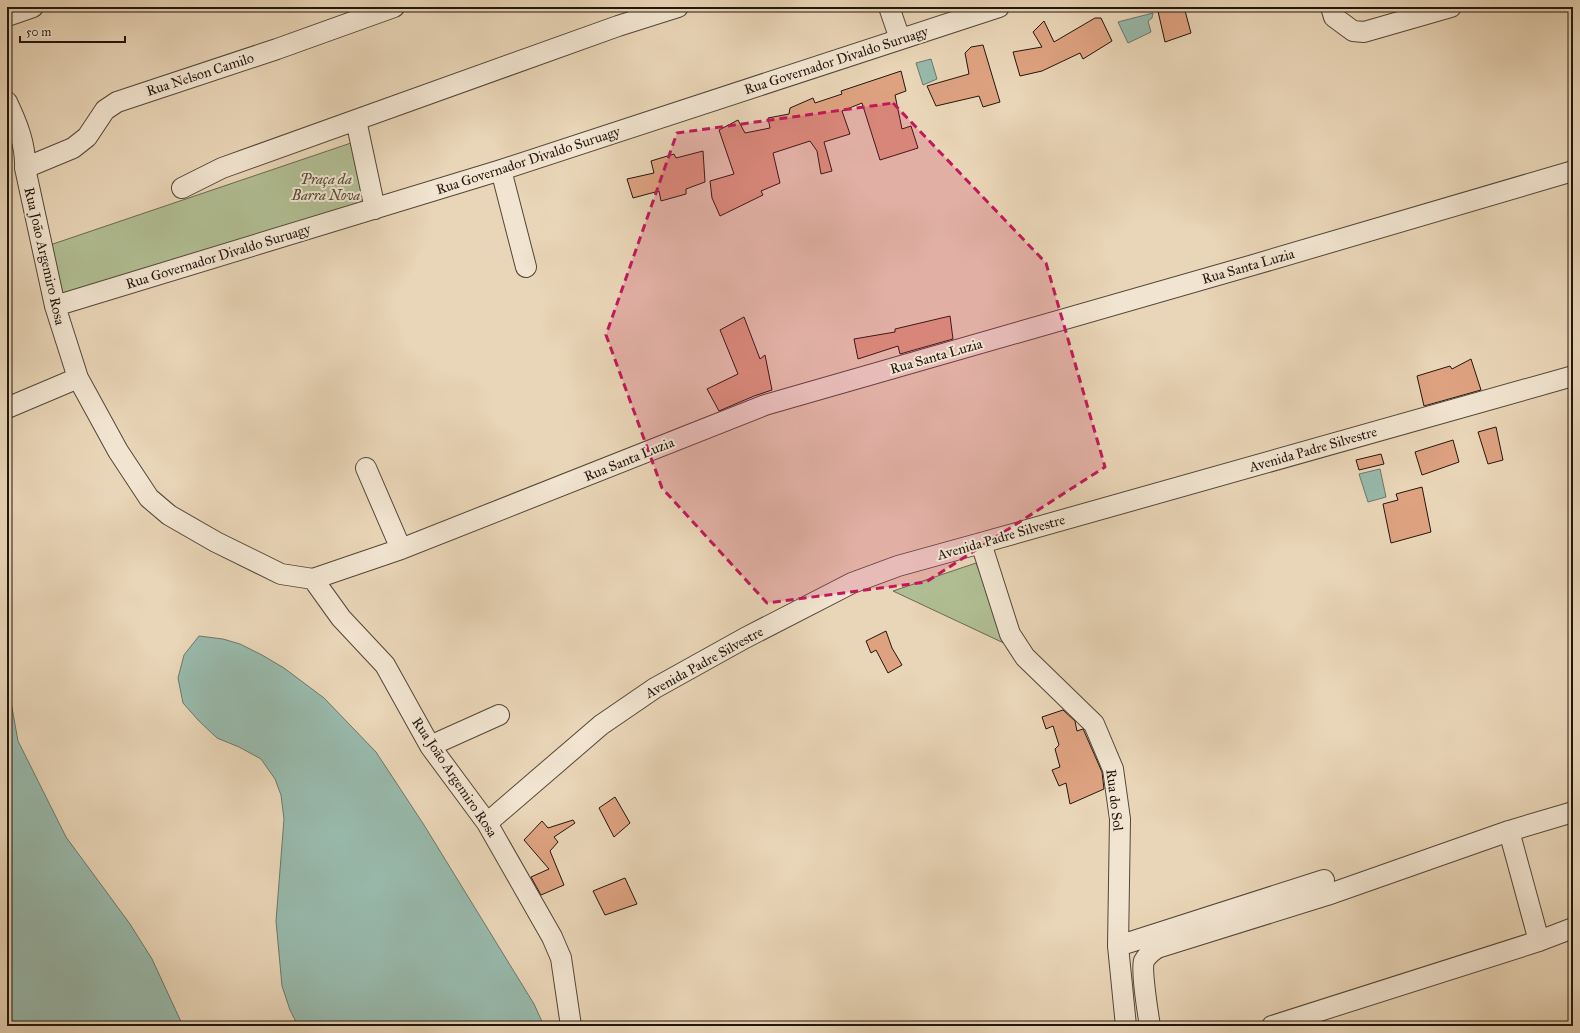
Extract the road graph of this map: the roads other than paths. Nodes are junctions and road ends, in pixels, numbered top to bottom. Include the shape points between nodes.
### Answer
1 (33, 7) edge
2 (394, 7) edge
3 (678, 7) edge
4 (889, 7) edge
5 (999, 7) edge
6 (1331, 7) edge
7 (1451, 7) edge
8 (7, 16) edge
9 (900, 39) junction
10 (7, 102) edge
11 (356, 120) junction
12 (25, 168) junction
13 (501, 170) junction
14 (1573, 171) edge
15 (182, 188) dead end
16 (375, 209) junction
17 (526, 268) dead end
18 (55, 306) junction
19 (1573, 376) edge
20 (78, 378) junction
21 (7, 408) edge
22 (366, 468) dead end
23 (981, 543) junction
24 (401, 549) junction
25 (313, 579) junction
26 (499, 715) dead end
27 (430, 746) junction
28 (1573, 812) edge
29 (487, 822) junction
30 (1509, 831) junction
31 (1324, 880) dead end
32 (1573, 928) edge
33 (1539, 940) junction
34 (1118, 946) junction
35 (1146, 999) junction
36 (1124, 1004) junction
37 (571, 1026) edge
38 (1126, 1026) edge
39 (1150, 1026) edge
40 (1272, 1026) edge

1 - 8 street
2 - 12 street, Rua Nelson Camilo via 117,102 105,110 87,137 73,148
3 - 11 street
4 - 9 street
5 - 9 street, Rua Governador Divaldo Suruagy
6 - 7 street via 1334,17 1354,31 1364,32
9 - 13 street, Rua Governador Divaldo Suruagy
10 - 12 street, Rua João Argemiro Rosa via 26,154
11 - 15 street via 222,168
11 - 16 street
12 - 18 street, Rua João Argemiro Rosa
13 - 16 street, Rua Governador Divaldo Suruagy
13 - 17 street
14 - 24 street, Rua Santa Luzia via 765,405
16 - 18 street, Rua Governador Divaldo Suruagy
18 - 20 street, Rua João Argemiro Rosa
19 - 23 street, Avenida Padre Silvestre
20 - 21 street
20 - 25 street, Rua João Argemiro Rosa via 118,451 149,498 168,515 281,574
22 - 24 street
23 - 29 street, Avenida Padre Silvestre via 898,566 852,583 662,684 601,725
23 - 34 street, Rua do Sol via 1010,634 1025,657 1094,724 1113,769 1120,819
24 - 25 street, Rua Santa Luzia
25 - 27 street, Rua João Argemiro Rosa via 341,618 385,665
26 - 27 street
27 - 29 street, Rua João Argemiro Rosa
28 - 30 street
29 - 37 street, Rua João Argemiro Rosa via 552,937 561,958
30 - 33 street
30 - 35 street via 1327,895 1157,948 1143,963
31 - 34 street
32 - 33 street
33 - 40 street
34 - 36 street, Rua do Sol
35 - 36 street
35 - 39 street
36 - 38 street, Rua do Sol

